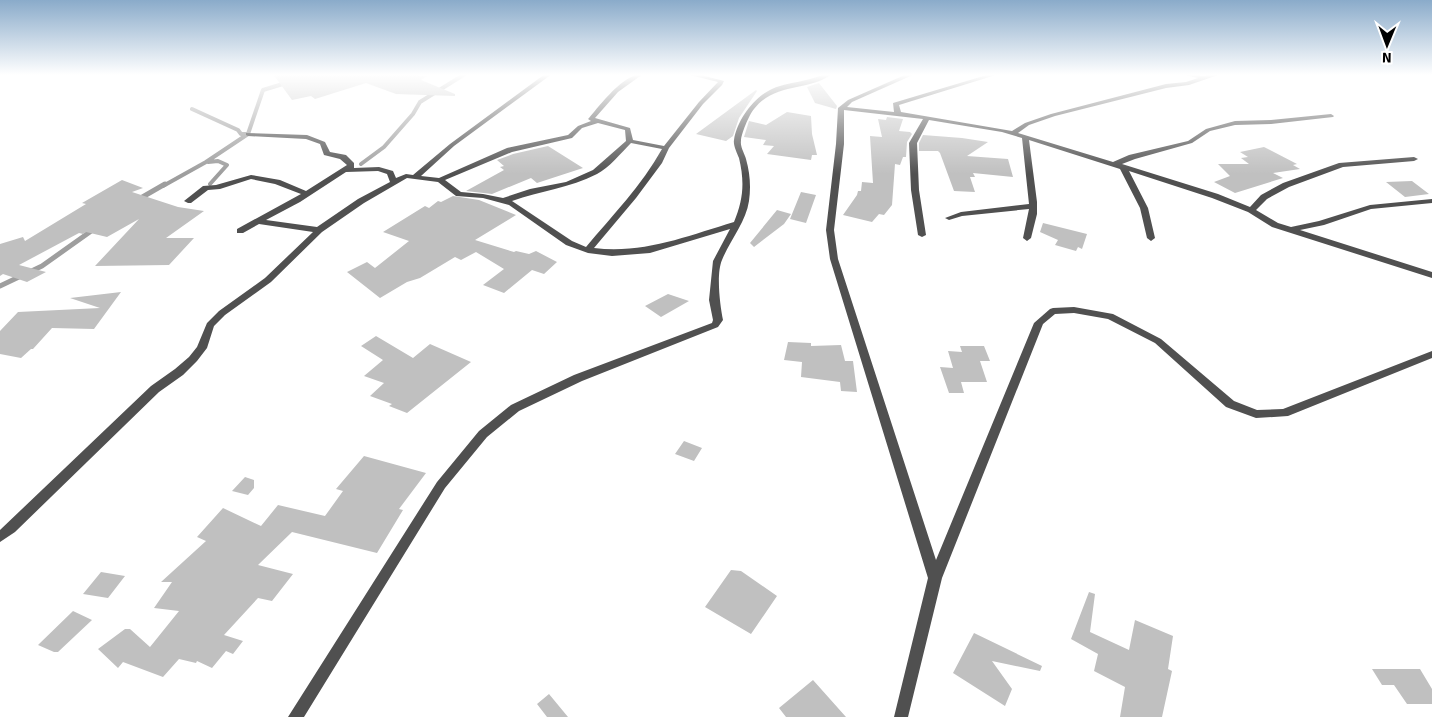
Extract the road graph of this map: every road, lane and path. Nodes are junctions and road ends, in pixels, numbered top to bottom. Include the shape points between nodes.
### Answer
1 (503, 107) edge
2 (601, 107) edge
3 (698, 107) edge
4 (752, 107) edge
5 (896, 107) edge
6 (1085, 107) edge
7 (841, 108) joint
8 (898, 114) junction
9 (1331, 116) dead end
10 (927, 118) junction
11 (597, 121) junction
12 (248, 134) dead end
13 (1013, 134) junction
14 (1026, 138) junction
15 (630, 141) junction
16 (666, 148) junction
17 (1414, 159) dead end
18 (1118, 165) junction
19 (343, 170) junction
20 (416, 176) junction
21 (440, 180) junction
22 (394, 182) junction
23 (307, 194) junction
24 (188, 201) dead end
25 (503, 201) junction
26 (1432, 201) edge
27 (1033, 206) junction
28 (1251, 210) junction
29 (949, 218) dead end
30 (258, 221) junction
31 (737, 224) junction
32 (319, 230) junction
33 (1290, 230) junction
34 (240, 231) dead end
35 (922, 235) dead end
36 (1027, 238) dead end
37 (1151, 238) dead end
38 (588, 250) junction
39 (1432, 276) edge
40 (1432, 354) edge
41 (0, 537) edge
42 (935, 578) junction
43 (295, 717) edge
44 (901, 717) edge

1 - 20 street
2 - 11 street via 590,119
3 - 16 street
4 - 31 street via 737,141 743,160 746,195
5 - 8 street
6 - 13 street via 1027,124
7 - 8 street
7 - 42 street via 830,230 834,259
8 - 10 street
9 - 18 street via 1235,123 1208,130 1190,142 1132,157
10 - 13 street
10 - 35 street via 913,143
11 - 15 street via 628,129
11 - 21 street via 580,127 570,137 510,150
12 - 19 street via 307,137 323,143 327,153 343,157 350,163 351,166
13 - 14 street
14 - 18 street
14 - 27 street via 1025,155
15 - 16 street
15 - 25 street via 596,172 568,184
16 - 38 street via 638,190
17 - 28 street via 1342,165 1286,185 1264,197
18 - 28 street
18 - 37 street via 1144,208
19 - 22 street via 379,169 390,173
19 - 23 street
20 - 21 street
20 - 22 street via 406,176
21 - 25 street via 459,194
22 - 32 street
23 - 24 street via 277,182 251,177 206,188
23 - 30 street
25 - 38 street via 512,203 569,243
26 - 33 street via 1370,207
27 - 29 street
27 - 36 street
28 - 33 street
30 - 32 street
30 - 34 street
31 - 38 street via 650,250 612,253
31 - 43 street via 717,261 714,300 718,320 715,325 578,378 515,408 483,434 441,485
32 - 41 street via 268,280 222,313 210,326 202,348 193,359 155,389
33 - 39 street
40 - 42 street via 1284,413 1256,414 1230,404 1158,341 1110,316 1074,310 1053,311 1040,323
42 - 44 street

